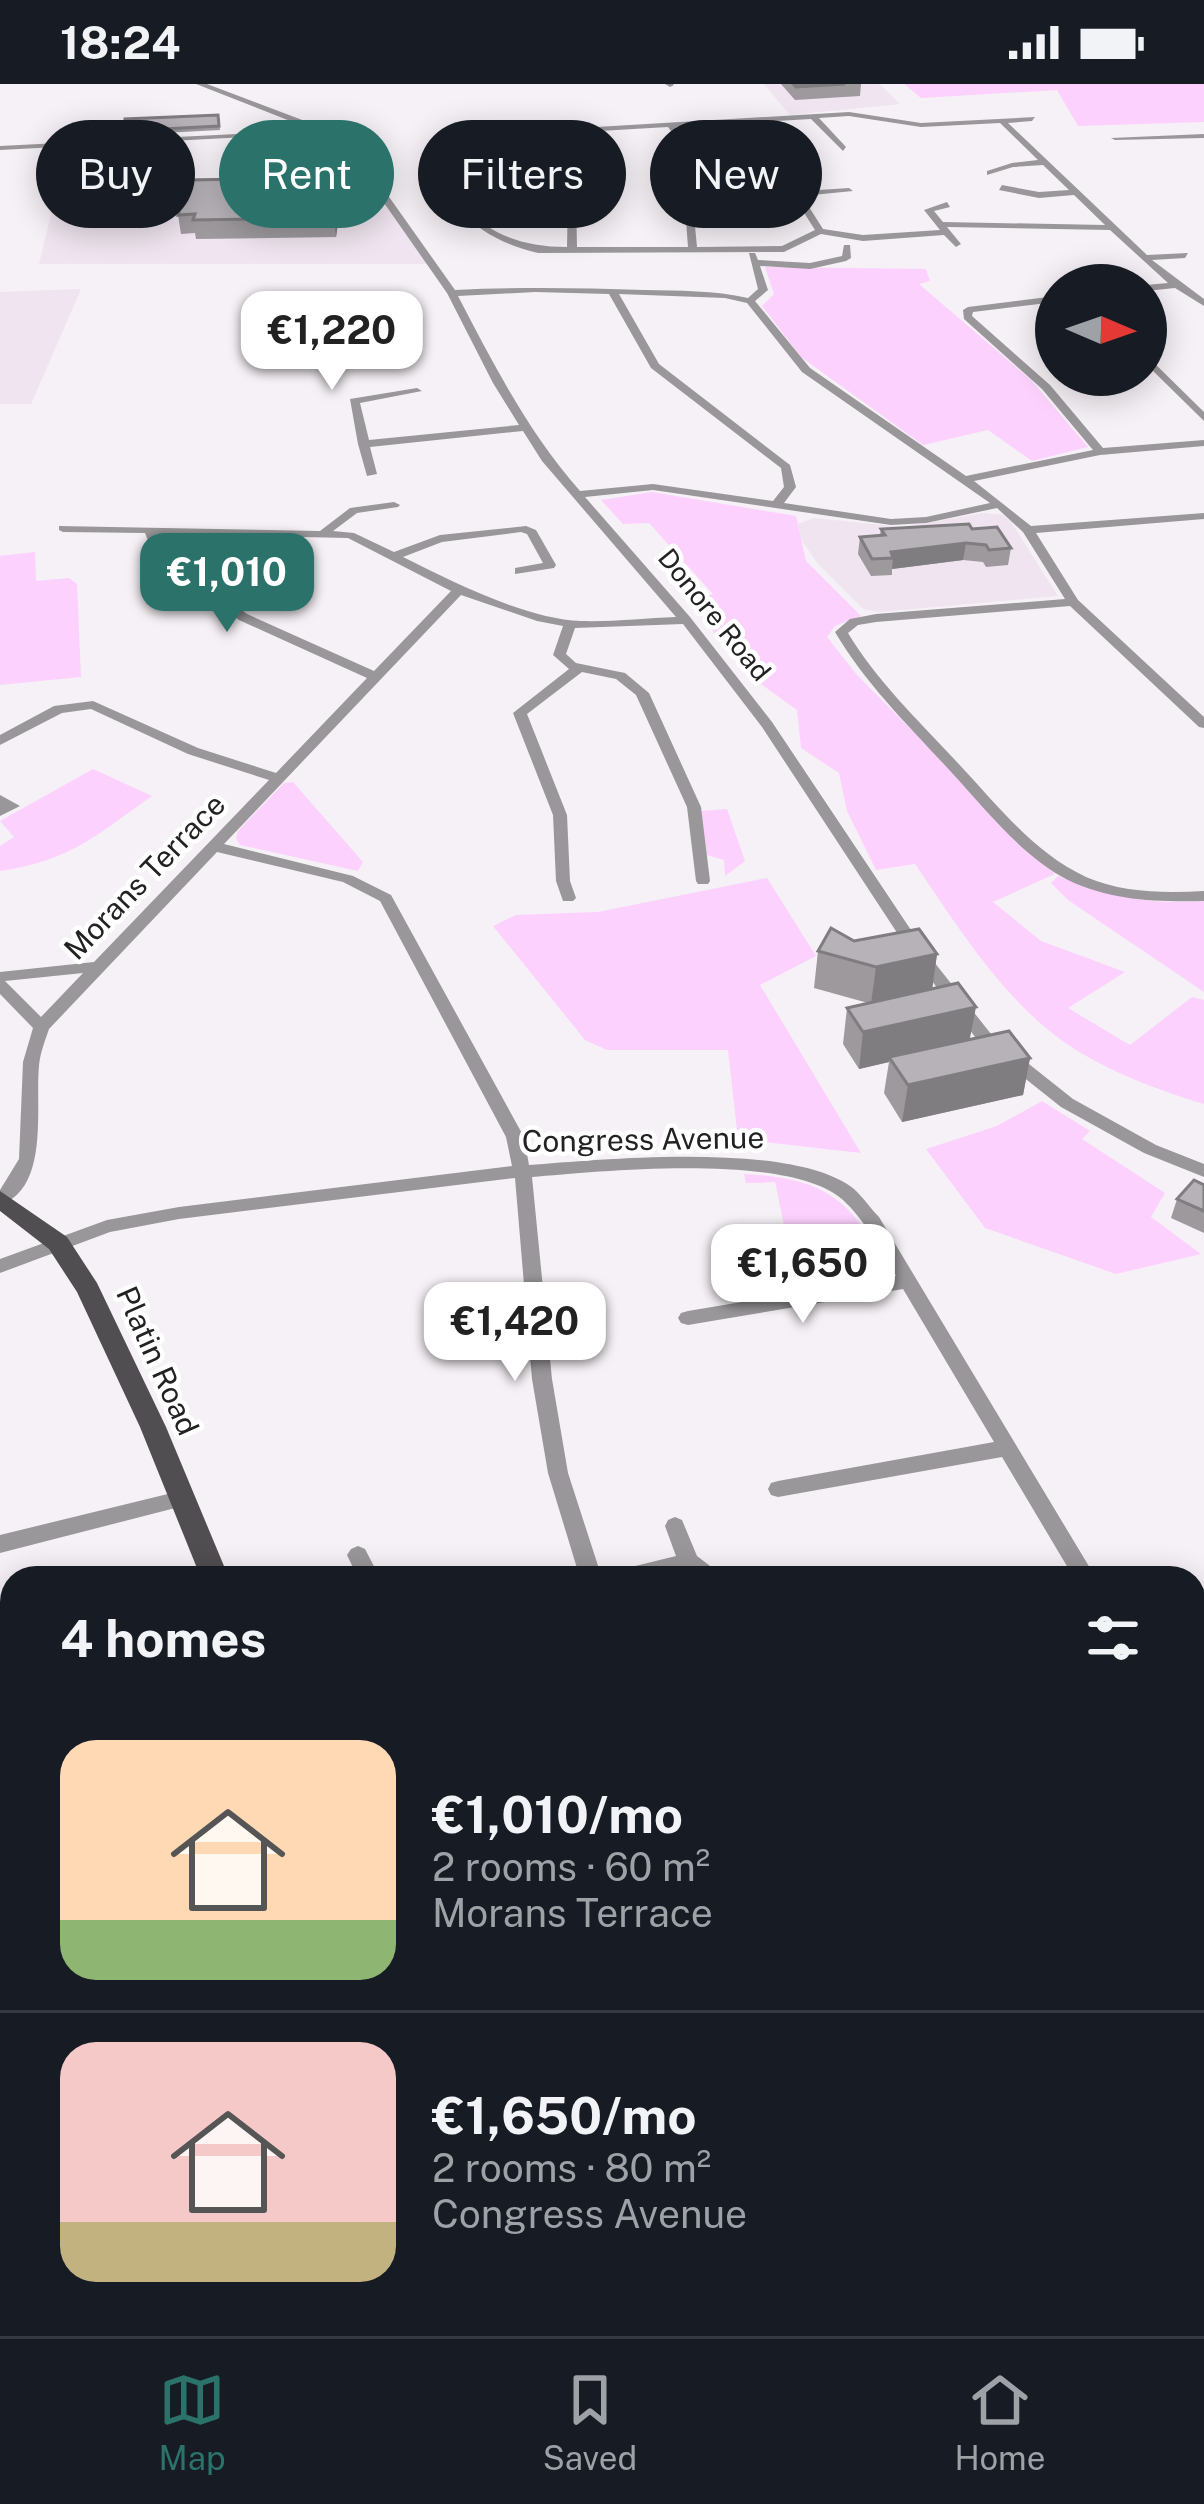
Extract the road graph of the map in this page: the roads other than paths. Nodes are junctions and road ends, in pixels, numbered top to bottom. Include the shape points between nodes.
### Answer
1 (200, 84) edge
2 (813, 116) junction
3 (770, 119) joint
4 (1032, 119) dead end
5 (296, 120) edge
6 (754, 120) edge
7 (1002, 121) junction
8 (921, 125) junction
9 (911, 135) dead end
10 (219, 136) edge
11 (1192, 136) junction
12 (1204, 136) edge
13 (1114, 138) dead end
14 (0, 148) edge
15 (843, 149) dead end
16 (1204, 150) edge
17 (1045, 162) junction
18 (990, 173) dead end
19 (1002, 188) dead end
20 (849, 191) dead end
21 (1077, 192) junction
22 (822, 193) edge
23 (947, 205) dead end
24 (394, 211) edge
25 (1113, 227) junction
26 (486, 228) edge
27 (572, 228) edge
28 (691, 228) edge
29 (818, 228) edge
30 (943, 229) junction
31 (820, 231) junction
32 (956, 244) dead end
33 (847, 247) dead end
34 (572, 250) junction
35 (693, 250) junction
36 (751, 250) junction
37 (1185, 255) dead end
38 (1144, 257) junction
39 (756, 263) junction
40 (1177, 285) junction
41 (1167, 286) edge
42 (612, 291) junction
43 (452, 293) junction
44 (750, 302) junction
45 (1035, 302) edge
46 (1204, 303) edge
47 (1035, 377) edge
48 (1167, 380) edge
49 (417, 392) dead end
50 (1053, 396) edge
51 (1204, 418) edge
52 (526, 428) junction
53 (1204, 443) edge
54 (363, 444) junction
55 (1100, 452) junction
56 (371, 473) dead end
57 (968, 479) junction
58 (581, 494) junction
59 (999, 504) junction
60 (394, 505) dead end
61 (775, 507) junction
62 (354, 510) junction
63 (326, 513) dead end
64 (1204, 516) edge
65 (63, 528) dead end
66 (149, 530) junction
67 (1028, 530) junction
68 (326, 531) junction
69 (398, 555) junction
70 (519, 571) dead end
71 (459, 590) junction
72 (1073, 602) junction
73 (686, 620) junction
74 (570, 625) junction
75 (579, 668) junction
76 (373, 676) junction
77 (1204, 724) edge
78 (0, 740) edge
79 (276, 778) junction
80 (0, 799) edge
81 (0, 812) edge
82 (212, 846) junction
83 (703, 880) dead end
84 (1204, 896) edge
85 (568, 898) dead end
86 (96, 968) junction
87 (0, 981) edge
88 (41, 1027) junction
89 (522, 1170) junction
90 (1204, 1171) edge
91 (0, 1199) edge
92 (58, 1243) junction
93 (0, 1266) edge
94 (909, 1281) junction
95 (688, 1318) dead end
96 (1006, 1448) junction
97 (778, 1490) dead end
98 (180, 1499) junction
99 (675, 1526) dead end
100 (0, 1544) edge
101 (358, 1555) dead end
102 (689, 1562) junction
103 (209, 1566) edge
104 (363, 1566) edge
105 (588, 1566) edge
106 (672, 1566) edge
107 (694, 1566) edge
108 (1078, 1566) edge

1 - 5 street, Donore Road
2 - 3 street
2 - 8 street
2 - 15 street
3 - 6 street
4 - 7 street
7 - 8 street
7 - 17 street
8 - 9 street
10 - 14 street
11 - 12 street
11 - 13 street
11 - 16 street
17 - 18 street
17 - 21 street
19 - 21 street
20 - 22 street
21 - 25 street
23 - 30 street via 928,210
24 - 43 street, Donore Road
25 - 30 street via 1048,231 1012,222
25 - 38 street
26 - 34 street via 524,248
27 - 34 street
28 - 35 street
29 - 31 street
30 - 31 street via 863,238
30 - 32 street
31 - 36 street via 795,247
33 - 39 street via 846,258 832,264
34 - 35 street
35 - 36 street
36 - 39 street
37 - 38 street
38 - 40 street
39 - 44 street via 763,290
40 - 41 street
40 - 46 street
42 - 43 street
42 - 44 street
42 - 61 street via 655,367 786,467 790,487
43 - 52 street, Donore Road
44 - 57 street via 806,370
45 - 47 street via 968,310 967,317
48 - 51 street
49 - 54 street via 354,401
50 - 55 street
52 - 54 street
52 - 58 street, Donore Road
53 - 55 street
54 - 56 street
55 - 57 street
57 - 59 street
58 - 61 street via 640,486
58 - 73 street, Donore Road
59 - 61 street via 891,522
59 - 67 street
60 - 62 street
62 - 63 street
62 - 68 street
64 - 67 street
65 - 66 street
66 - 68 street
66 - 76 street via 158,550 243,617
67 - 72 street
68 - 69 street
69 - 70 street via 440,539 522,528 550,565
69 - 71 street
71 - 74 street
71 - 76 street, Morans Terrace
72 - 77 street
72 - 84 street via 876,618 841,632 857,659 1045,859 1096,886
73 - 74 street
73 - 90 street, Donore Road via 767,724 909,953 985,1038 1038,1083
74 - 75 street via 558,650
75 - 83 street via 620,676 642,693 694,807
75 - 85 street via 520,713 560,815
76 - 79 street, Morans Terrace
78 - 79 street via 59,709 93,705
79 - 82 street, Morans Terrace
80 - 81 street via 13,806
82 - 86 street, Morans Terrace
82 - 89 street via 348,879 386,898 515,1137
86 - 87 street
86 - 88 street, Morans Terrace
87 - 88 street
88 - 91 street via 31,1062 28,1159
89 - 92 street, Congress Avenue via 179,1213
89 - 94 street, Congress Avenue via 705,1163 815,1175 860,1205
89 - 105 street via 552,1438
91 - 92 main road, Platin Road
92 - 93 street, Congress Avenue
92 - 98 main road, Platin Road via 154,1427
94 - 95 street
94 - 96 street, Congress Avenue
96 - 97 street
96 - 108 street, Congress Avenue
98 - 100 street
98 - 103 main road, Platin Road
99 - 102 street
101 - 104 street
102 - 106 street
102 - 107 street

